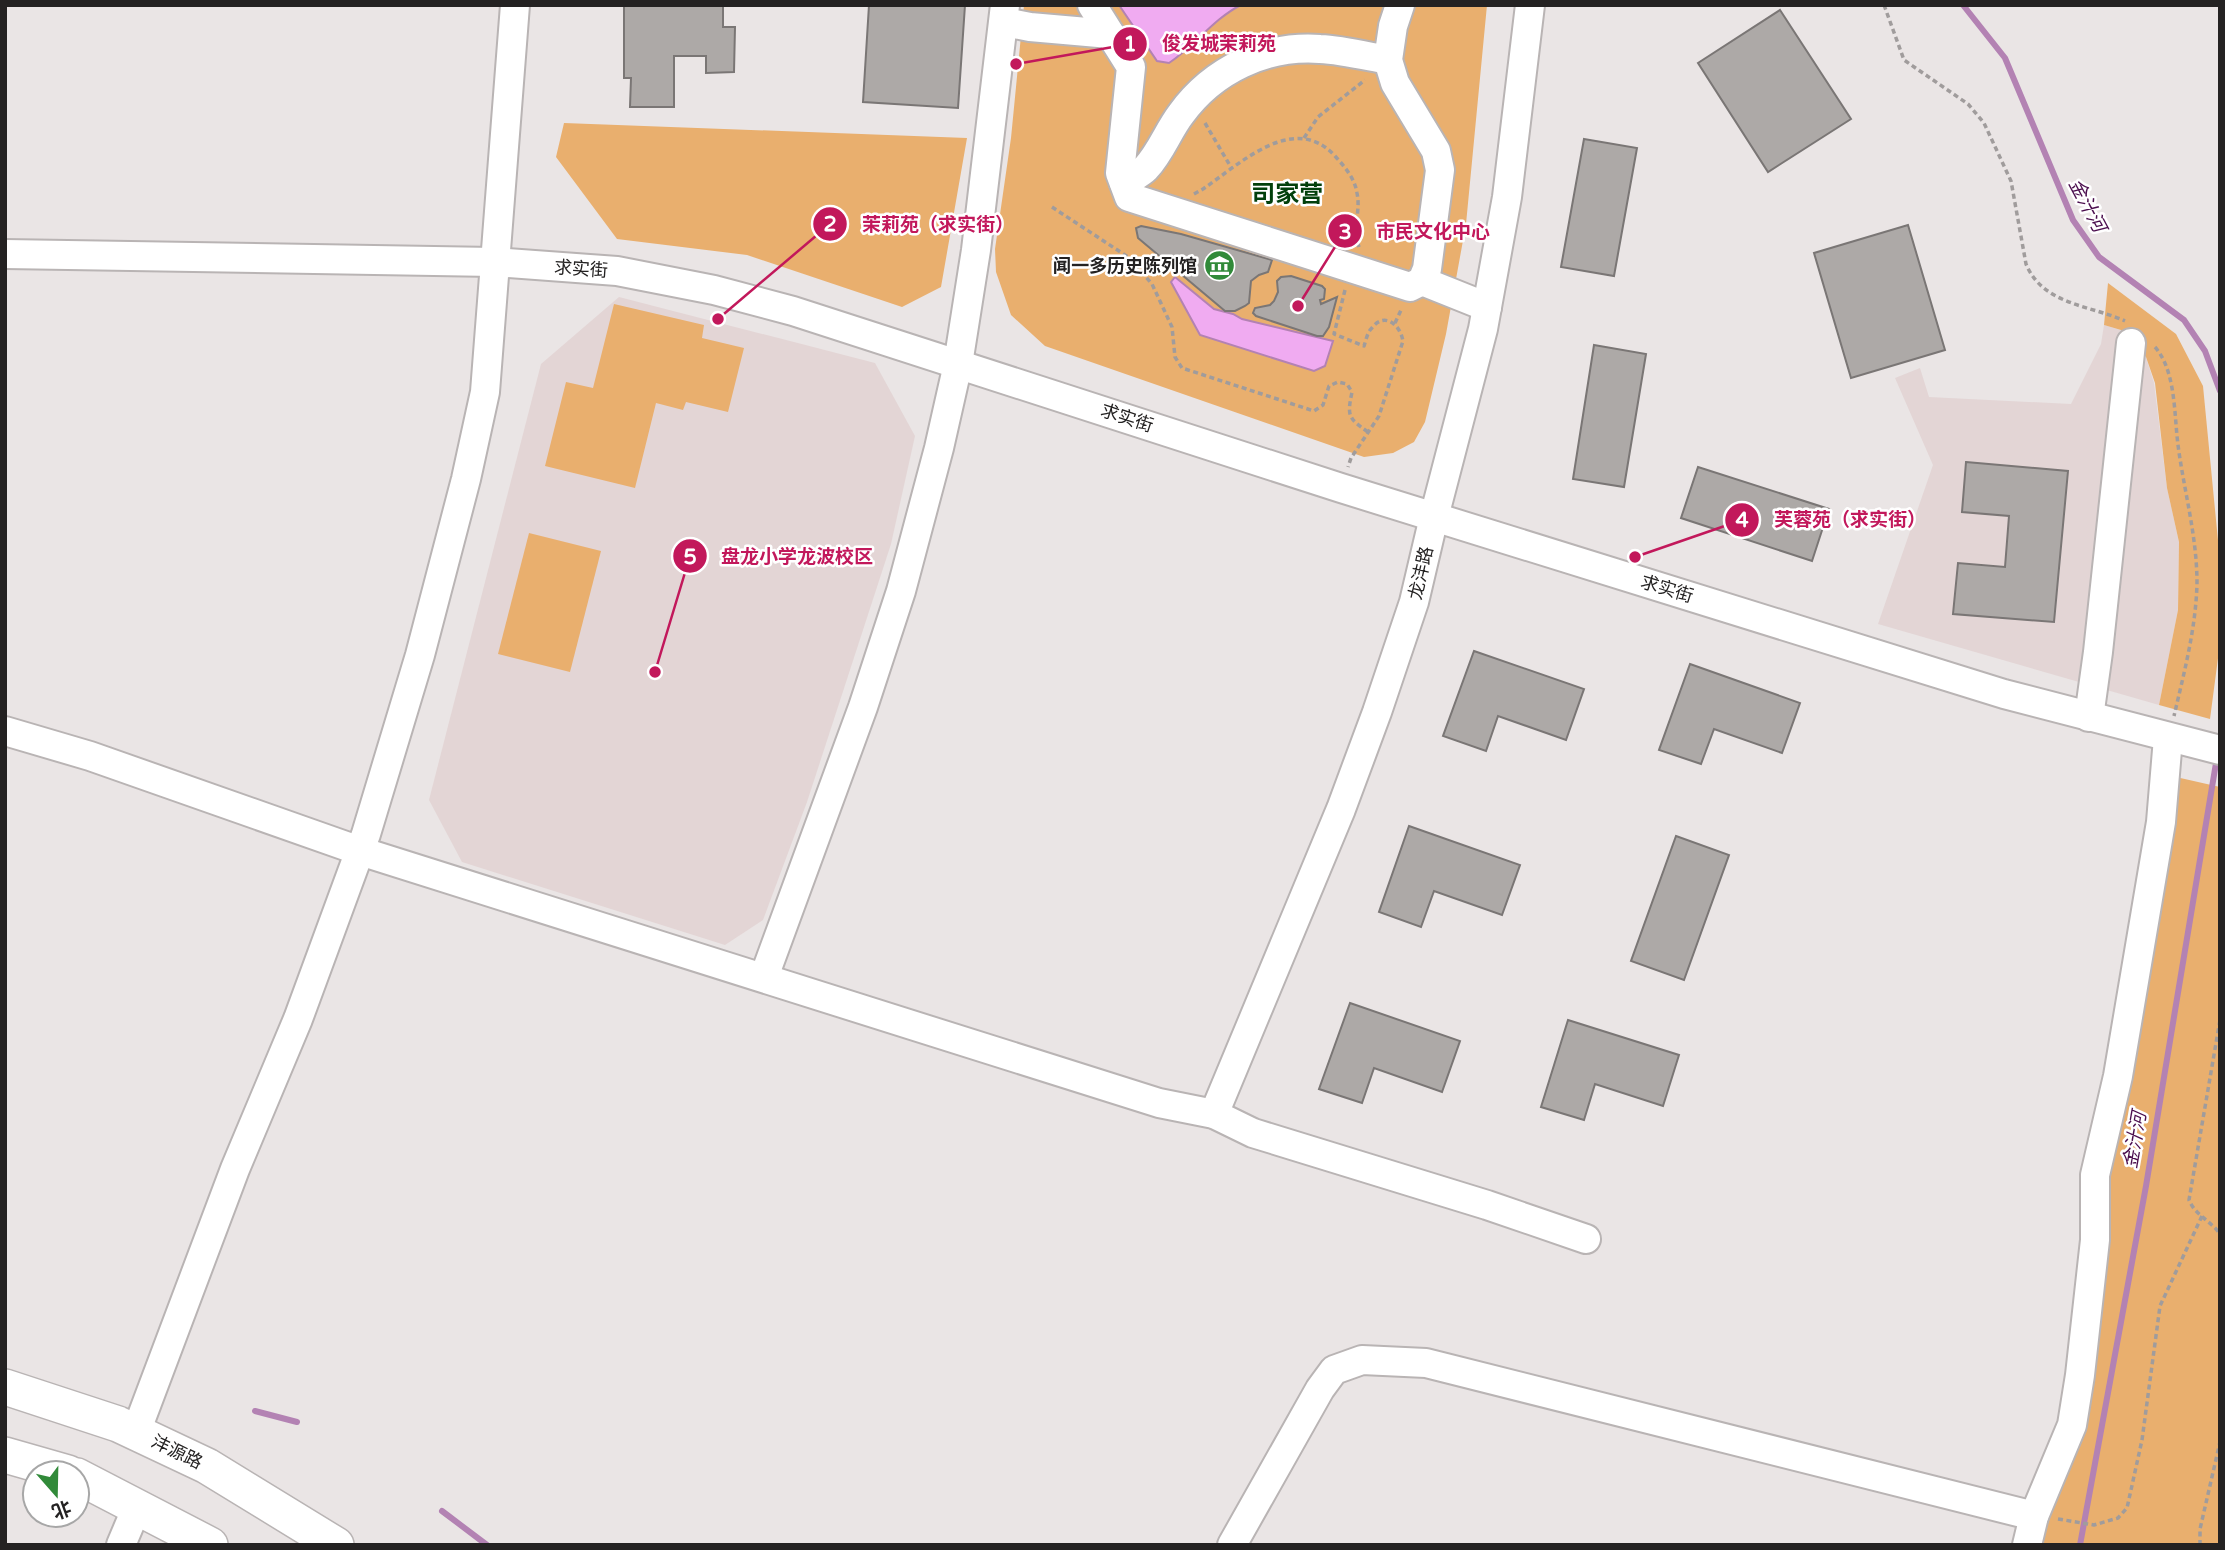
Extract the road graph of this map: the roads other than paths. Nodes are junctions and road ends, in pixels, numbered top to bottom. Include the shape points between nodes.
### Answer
1 (515, 5) edge
2 (1092, 5) edge
3 (1400, 5) edge
4 (1530, 5) edge
5 (1005, 14) edge
6 (1110, 34) junction
7 (1388, 60) junction
8 (1124, 183) junction
9 (5, 254) edge
10 (494, 262) junction
11 (1422, 281) junction
12 (1488, 307) junction
13 (2136, 335) road end
14 (958, 364) junction
15 (1434, 517) junction
16 (2089, 717) junction
17 (5, 731) edge
18 (2177, 740) junction
19 (2220, 750) edge
20 (360, 851) junction
21 (764, 977) junction
22 (1214, 1114) junction
23 (1586, 1239) dead end
24 (5, 1387) edge
25 (136, 1432) junction
26 (91, 1483) edge
27 (137, 1507) junction
28 (2043, 1517) junction
29 (121, 1545) edge
30 (210, 1545) edge
31 (337, 1545) edge
32 (1232, 1545) edge
33 (2027, 1545) edge

1 - 10 street
2 - 6 street
3 - 7 street
4 - 12 street, 龙沣路 via 1507,197
5 - 6 street via 1030,27
5 - 14 street
6 - 8 street via 1131,67 1120,173
7 - 8 street via 1294,49 1240,63 1191,100 1158,153
7 - 11 street via 1395,83 1436,151 1440,170
8 - 11 street via 1129,197 1410,286
9 - 10 street, 求实街
10 - 14 street, 求实街 via 617,271 714,290
10 - 20 street via 485,392 466,479 420,656
11 - 12 street
12 - 15 street, 龙沣路
13 - 16 street
14 - 15 street, 求实街
14 - 21 street via 901,591 859,720
15 - 16 street, 求实街
15 - 22 street, 龙沣路 via 1414,602 1377,712
16 - 18 street, 求实街
17 - 20 street via 90,756
18 - 19 street, 求实街
18 - 28 street via 2118,1076 2095,1175 2095,1240 2072,1425
20 - 21 street
20 - 25 street
21 - 22 street via 1159,1104
22 - 23 street via 1252,1133
24 - 25 main road, 沣源路
25 - 31 main road, 沣源路 via 207,1466
26 - 27 main road
27 - 29 street
27 - 30 main road
28 - 32 street via 1426,1363 1362,1360 1334,1370 1320,1389
28 - 33 street

